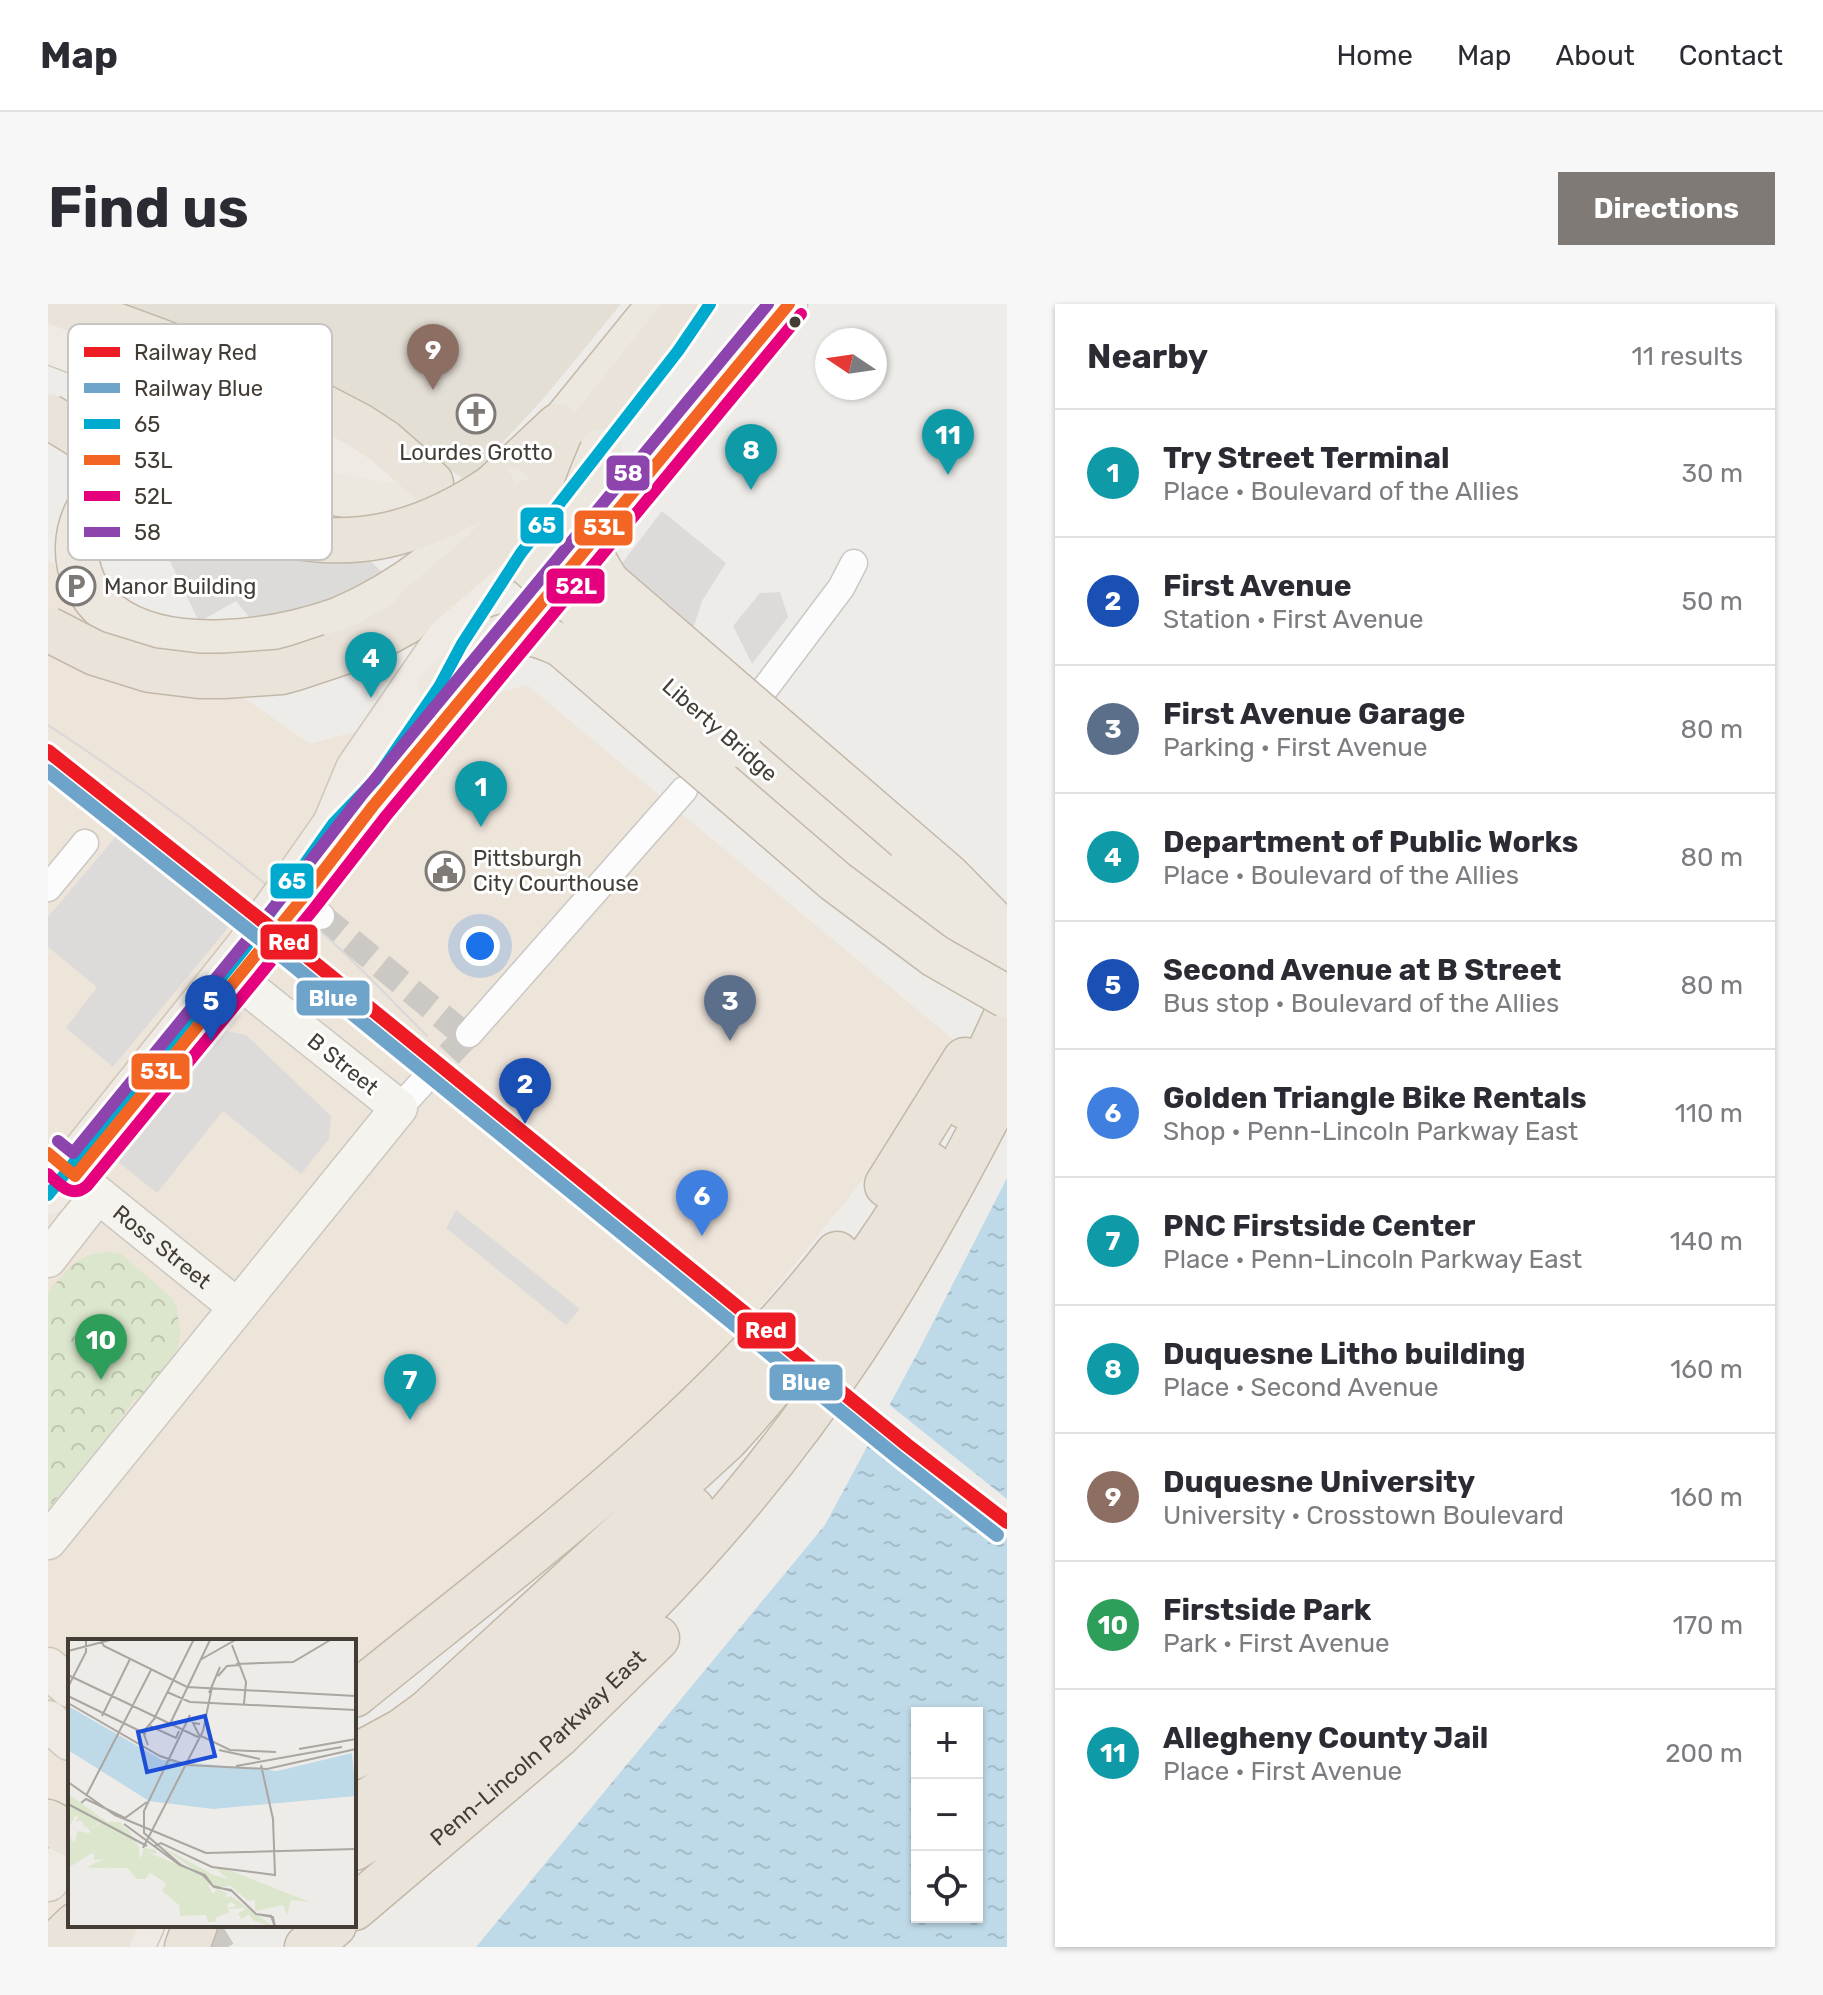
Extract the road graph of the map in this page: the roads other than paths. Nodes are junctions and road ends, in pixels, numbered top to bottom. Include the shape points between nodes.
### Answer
1 (59, 304) edge
2 (659, 304) edge
3 (689, 304) edge
4 (710, 304) edge
5 (789, 304) edge
6 (113, 324) edge
7 (48, 343) edge
8 (68, 351) edge
9 (332, 411) edge
10 (48, 416) edge
11 (48, 424) edge
12 (558, 426) joint
13 (68, 428) edge
14 (68, 431) edge
15 (601, 450) junction
16 (332, 451) edge
17 (431, 483) junction
18 (332, 494) edge
19 (499, 498) junction
20 (332, 540) edge
21 (591, 545) tunnel mouth
22 (523, 558) junction
23 (79, 560) edge
24 (854, 563) dead end
25 (609, 583) junction
26 (48, 629) edge
27 (439, 687) junction
28 (761, 694) dead end
29 (684, 790) dead end
30 (333, 824) junction
31 (85, 843) dead end
32 (48, 888) edge
33 (1007, 935) edge
34 (1007, 980) edge
35 (251, 990) dead end
36 (1007, 997) edge
37 (1007, 1014) edge
38 (469, 1034) tunnel mouth
39 (1007, 1079) edge
40 (1007, 1141) edge
41 (950, 1186) junction
42 (48, 1195) edge
43 (48, 1259) edge
44 (237, 1307) junction
45 (48, 1541) edge
46 (48, 1668) edge
47 (68, 1685) edge
48 (356, 1693) edge
49 (48, 1721) edge
50 (68, 1738) edge
51 (356, 1756) edge
52 (356, 1808) edge
53 (48, 1822) edge
54 (68, 1833) edge
55 (356, 1847) edge
56 (68, 1856) edge
57 (48, 1881) edge
58 (356, 1906) edge
59 (74, 1927) edge
60 (114, 1927) edge
61 (143, 1927) edge
62 (194, 1927) edge
63 (332, 1927) edge
64 (53, 1947) edge
65 (105, 1947) edge
66 (134, 1947) edge
67 (187, 1947) edge
68 (307, 1947) edge

1 - 6 highway
2 - 12 highway
3 - 19 highway via 577,446
4 - 15 highway
5 - 21 main road
7 - 8 main road
9 - 17 highway via 384,442
10 - 13 highway, bridge
11 - 14 highway, bridge
12 - 19 highway
15 - 22 main road, bridge
15 - 25 highway, bridge via 578,515 583,538
16 - 17 main road
17 - 19 highway, Liberty Bridge
18 - 19 highway via 358,499
19 - 20 highway, bridge via 379,538
19 - 22 highway, Liberty Bridge
19 - 23 highway, bridge via 462,540 411,581 363,609 293,633 200,641 152,633 115,618 90,592
19 - 26 highway, bridge via 485,550 406,622 362,646 296,668 212,676 150,670 95,653
22 - 25 highway, bridge via 539,552 567,559
22 - 27 main road, bridge via 462,644
22 - 30 main road, bridge via 506,559 485,581 356,769
22 - 34 highway, Liberty Bridge, bridge
24 - 28 street
25 - 33 highway, bridge via 949,876
27 - 30 main road, bridge via 376,779
27 - 36 highway, bridge via 480,649 507,634 526,632 562,646 835,881 935,956
29 - 38 street
30 - 42 main road, bridge via 245,948
31 - 32 street
34 - 48 highway via 906,1158 859,1226 754,1352 635,1466
35 - 44 main road, B Street via 410,1096
37 - 51 highway via 966,1104 914,1191 751,1411 698,1467 461,1684 402,1731
39 - 41 highway
40 - 58 highway, Penn-Lincoln Parkway East via 958,1233 878,1362 729,1558 570,1724
41 - 52 highway via 834,1347 756,1442 631,1571 528,1666 426,1757
41 - 55 highway via 831,1382 675,1576 596,1657 498,1743 415,1809
43 - 44 main road, Ross Street via 92,1190
44 - 45 main road
46 - 47 main road
49 - 50 main road
53 - 54 highway
56 - 57 main road
59 - 64 highway
60 - 65 highway
61 - 66 main road
62 - 67 highway
63 - 68 highway

